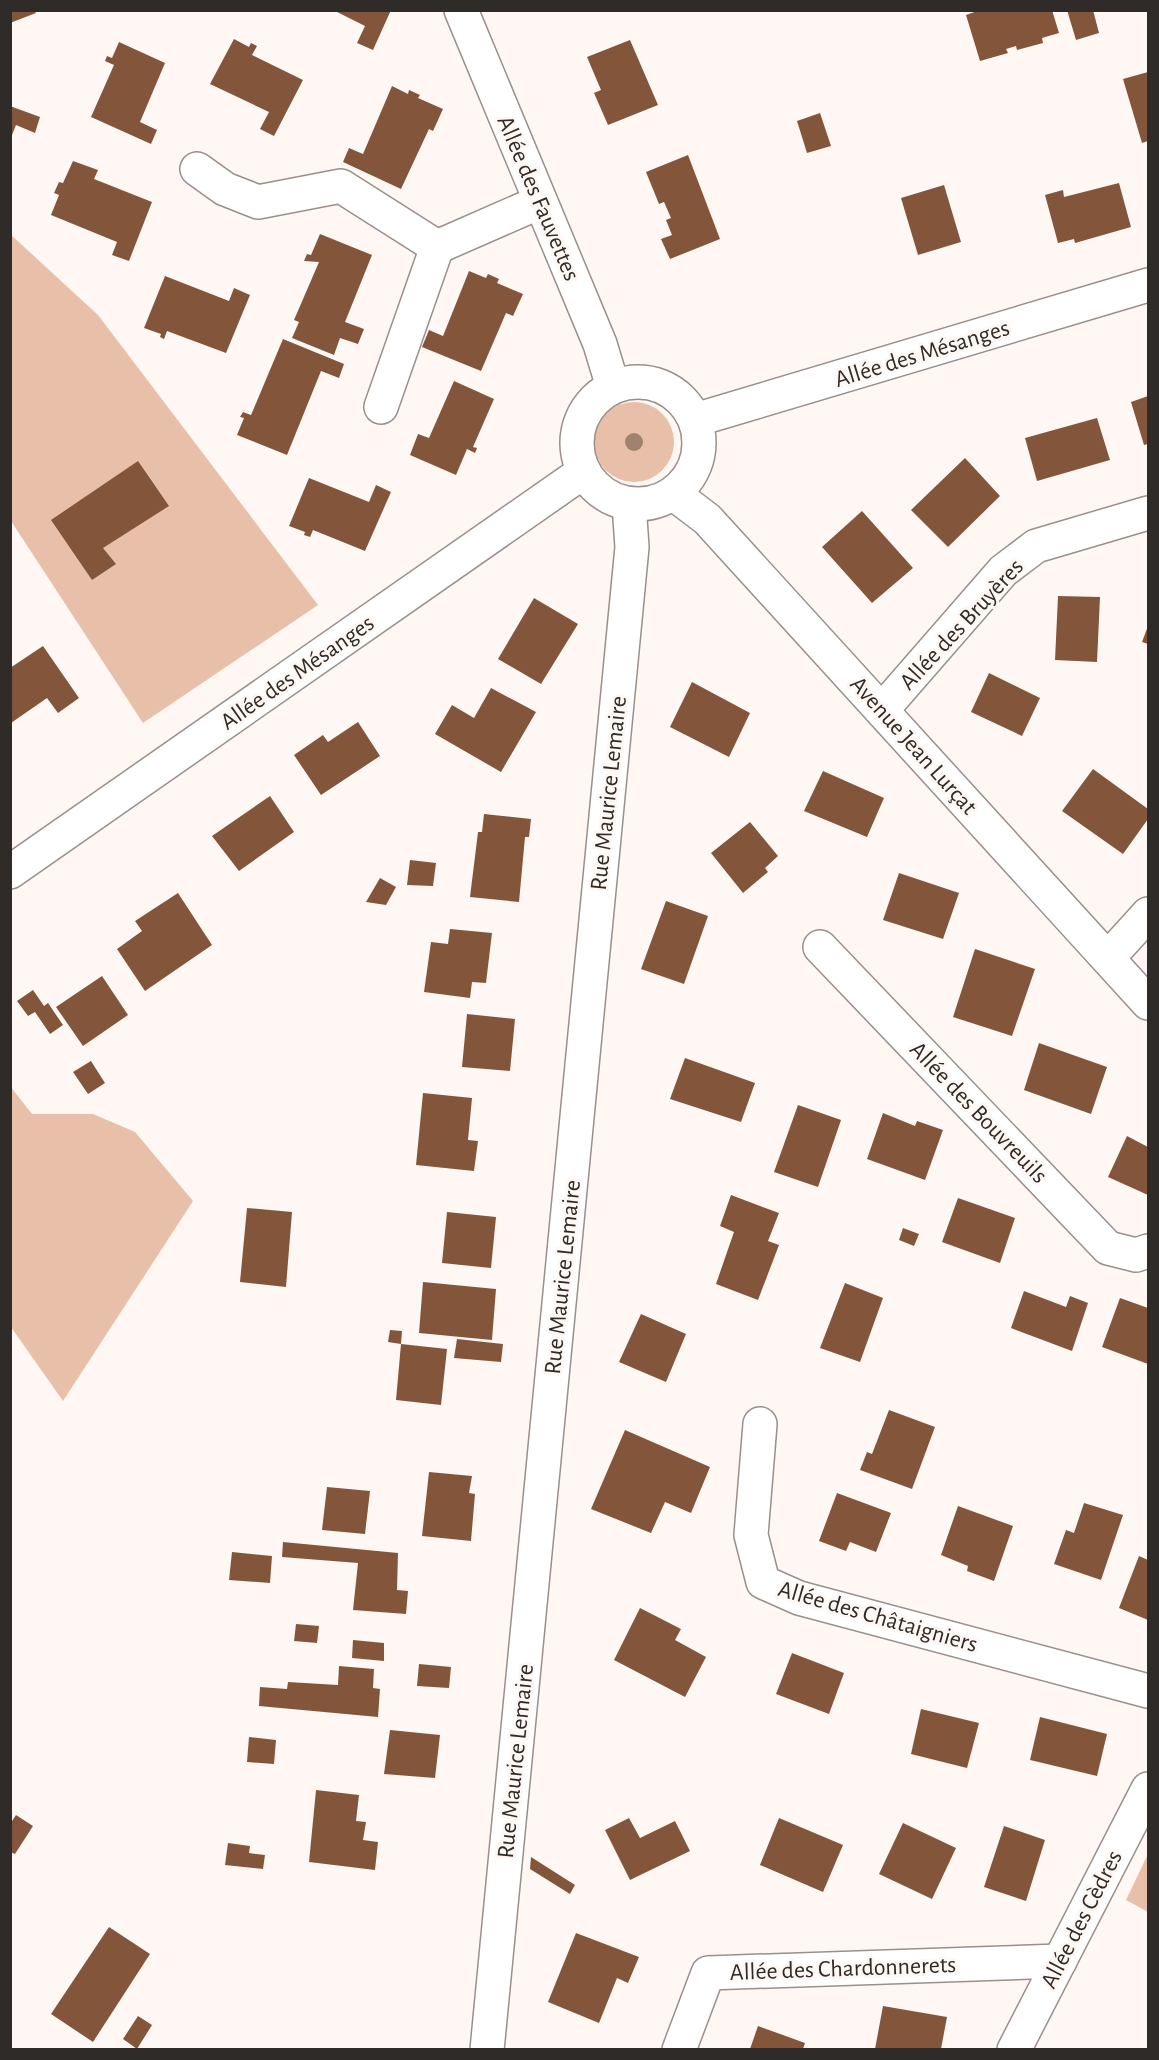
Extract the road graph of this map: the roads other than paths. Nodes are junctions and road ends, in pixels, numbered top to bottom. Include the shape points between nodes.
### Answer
1 (461, 10) edge
2 (196, 169) dead end
3 (540, 202) junction
4 (437, 247) junction
5 (1149, 285) edge
6 (613, 387) junction
7 (381, 407) dead end
8 (695, 420) junction
9 (583, 472) junction
10 (674, 494) junction
11 (629, 504) junction
12 (1149, 513) edge
13 (882, 710) junction
14 (10, 872) edge
15 (1149, 914) edge
16 (820, 947) dead end
17 (1108, 958) junction
18 (1149, 1003) edge
19 (1149, 1251) edge
20 (760, 1424) dead end
21 (1149, 1691) edge
22 (1149, 1789) edge
23 (1060, 1961) junction
24 (487, 2049) edge
25 (679, 2049) edge
26 (1014, 2049) edge

1 - 3 street, Allée des Fauvettes
2 - 4 street via 225,189 258,202 341,186
3 - 4 street
3 - 6 street, Allée des Fauvettes via 600,344
4 - 7 street
5 - 8 street, Allée des Mésanges
6 - 8 street via 632,381 651,382 670,390 685,403
6 - 9 street via 596,398 577,433 577,453
8 - 10 street via 698,460
9 - 11 street via 610,499
9 - 14 street, Allée des Mésanges
10 - 11 street via 660,501
10 - 13 street, Avenue Jean Lurçat via 707,519
11 - 24 street, Rue Maurice Lemaire via 631,559
12 - 13 street, Allée des Bruyères via 1035,546 1003,571
13 - 17 street, Avenue Jean Lurçat
15 - 17 street
16 - 19 street, Allée des Bouvreuils via 1108,1248 1136,1255
17 - 18 street, Avenue Jean Lurçat
20 - 21 street, Allée des Châtaigniers via 751,1535 763,1582 799,1598
22 - 23 street, Allée des Cèdres
23 - 25 street, Allée des Chardonnerets via 708,1973
23 - 26 street, Allée des Cèdres

